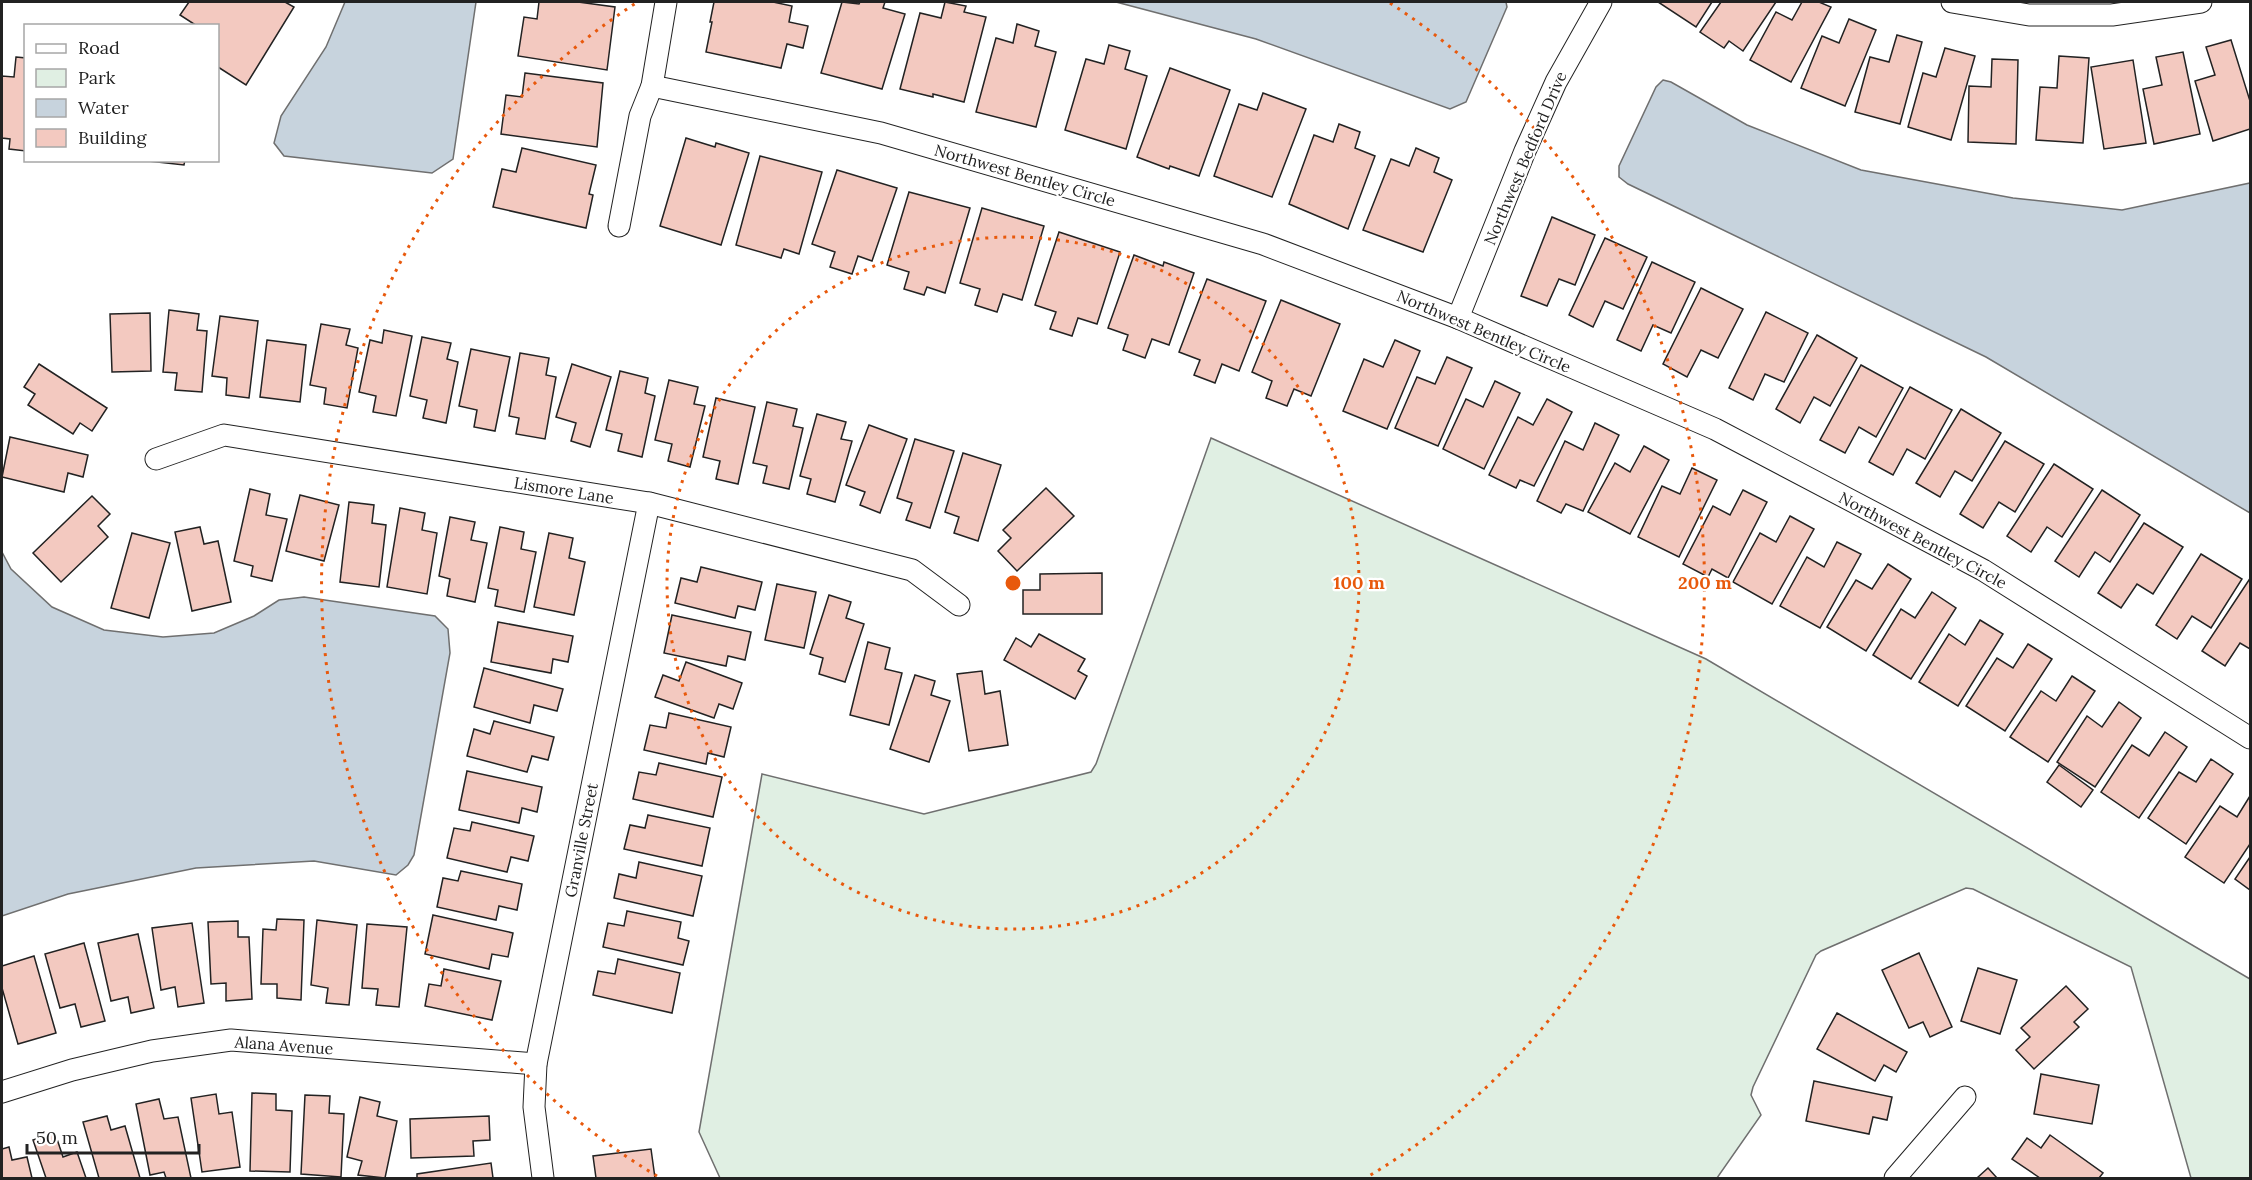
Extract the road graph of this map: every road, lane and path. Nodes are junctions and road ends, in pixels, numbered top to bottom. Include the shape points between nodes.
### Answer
1 (666, 2) edge
2 (1601, 2) edge
3 (1952, 2) edge
4 (2201, 2) edge
5 (652, 86) junction
6 (619, 226) dead end
7 (1458, 318) junction
8 (156, 459) dead end
9 (649, 503) junction
10 (959, 606) dead end
11 (2250, 738) edge
12 (536, 1064) junction
13 (2, 1092) edge
14 (1965, 1097) dead end
15 (543, 1179) edge
16 (1895, 1179) edge

1 - 5 street
2 - 7 street, Northwest Bedford Drive via 1556,82 1525,150
3 - 4 street via 2029,15 2112,15
5 - 6 street via 640,116
5 - 7 street, Northwest Bentley Circle via 881,133 1263,243
7 - 11 street, Northwest Bentley Circle via 1715,429 1983,570
8 - 9 street, Lismore Lane via 224,435
9 - 10 street, Lismore Lane via 912,570
9 - 12 street, Granville Street
12 - 13 street, Alana Avenue via 231,1040 152,1051
12 - 15 street, Granville Street via 534,1107
14 - 16 street

